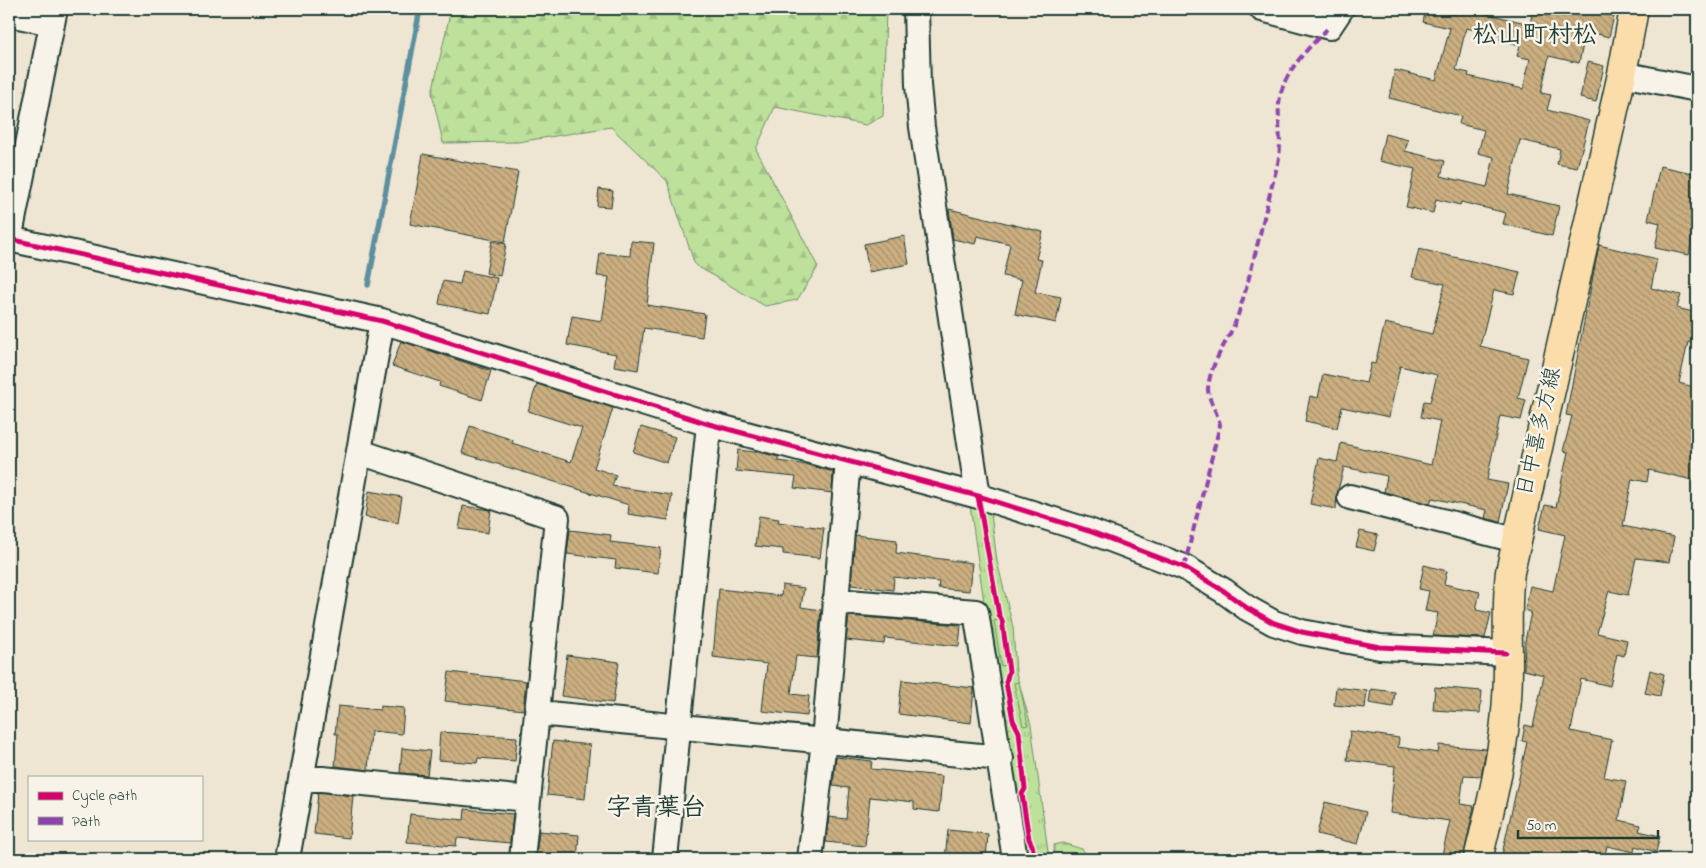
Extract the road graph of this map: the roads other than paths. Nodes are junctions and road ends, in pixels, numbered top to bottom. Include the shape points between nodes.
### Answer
1 (916, 9) edge
2 (1341, 9) edge
3 (1634, 9) edge
4 (1277, 11) edge
5 (9, 14) edge
6 (54, 16) edge
7 (1622, 74) junction
8 (1697, 89) edge
9 (9, 239) edge
10 (382, 322) junction
11 (709, 424) junction
12 (360, 452) junction
13 (848, 461) junction
14 (978, 496) junction
15 (1350, 497) dead end
16 (1516, 540) junction
17 (835, 601) junction
18 (1506, 653) junction
19 (538, 713) junction
20 (679, 727) junction
21 (824, 741) junction
22 (1001, 758) junction
23 (302, 777) junction
24 (528, 799) junction
25 (287, 859) edge
26 (522, 859) edge
27 (665, 859) edge
28 (810, 859) edge
29 (1015, 859) edge
30 (1478, 859) edge

1 - 14 street via 922,128
2 - 4 street via 1329,26
3 - 7 main road, 日中喜多方線
5 - 6 street
6 - 9 street
7 - 8 street
7 - 16 main road, 日中喜多方線
9 - 10 street
10 - 11 street
10 - 12 street
11 - 13 street
11 - 20 street
12 - 19 street via 557,518
12 - 23 street
13 - 14 street
13 - 17 street
14 - 18 street via 1090,531 1184,567 1274,623 1302,632 1380,647
15 - 16 street
16 - 18 main road, 日中喜多方線 via 1507,595
17 - 21 street
17 - 22 street via 976,612
18 - 30 main road, 日中喜多方線 via 1508,696 1503,743
19 - 20 street
19 - 24 street
20 - 21 street
20 - 27 street
21 - 22 street
21 - 28 street
22 - 29 street
23 - 24 street
23 - 25 street
24 - 26 street

